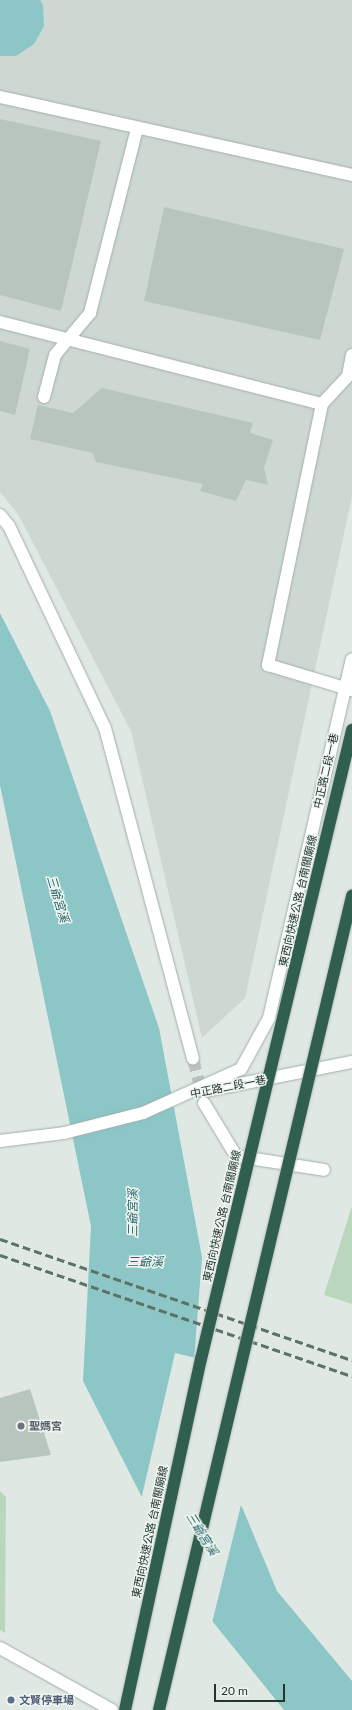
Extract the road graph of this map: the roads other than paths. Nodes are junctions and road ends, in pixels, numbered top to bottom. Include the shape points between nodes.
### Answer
1 (0, 97) edge
2 (137, 129) junction
3 (352, 174) edge
4 (0, 322) edge
5 (68, 338) junction
6 (352, 355) edge
7 (44, 397) dead end
8 (322, 404) junction
9 (0, 515) edge
10 (352, 659) edge
11 (349, 689) edge
12 (352, 730) edge
13 (352, 896) edge
14 (193, 1059) tunnel mouth
15 (352, 1062) edge
16 (184, 1096) junction
17 (204, 1103) tunnel mouth
18 (0, 1141) edge
19 (324, 1170) dead end
20 (0, 1648) edge
21 (90, 1704) edge
22 (112, 1710) edge
23 (125, 1710) edge
24 (159, 1710) edge

1 - 2 street
2 - 3 street
2 - 5 street via 90,313
4 - 5 street
5 - 7 street via 55,355
5 - 8 street
6 - 8 street via 348,376
8 - 11 street via 268,665
9 - 14 street via 9,526 105,728
10 - 11 street, 中正路二段一巷
11 - 16 street, 中正路二段一巷 via 269,1018 241,1069
12 - 23 highway, 東西向快速公路 台南關廟線, bridge via 203,1351
13 - 24 highway, bridge
15 - 16 street, 中正路二段一巷
16 - 18 street via 143,1113 64,1132
17 - 19 street via 236,1156
20 - 21 street
21 - 22 street

